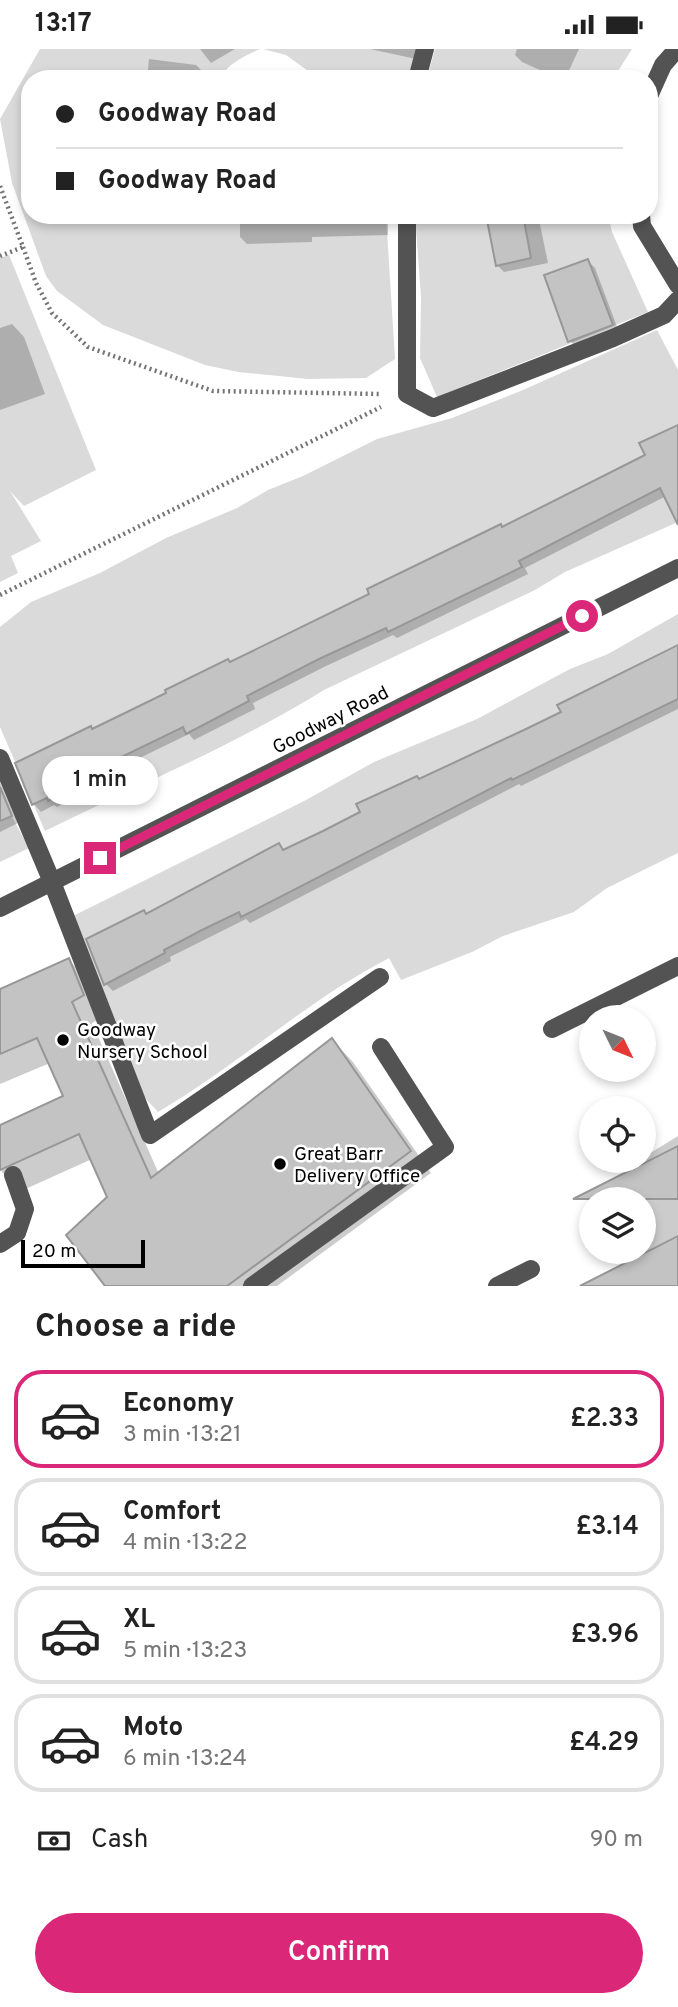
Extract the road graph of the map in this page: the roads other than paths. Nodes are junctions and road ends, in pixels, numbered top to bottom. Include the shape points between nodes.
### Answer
1 (425, 49) edge
2 (677, 49) edge
3 (419, 70) edge
4 (658, 76) edge
5 (407, 224) edge
6 (642, 224) edge
7 (678, 285) edge
8 (678, 300) edge
9 (678, 568) edge
10 (0, 758) edge
11 (52, 882) junction
12 (0, 908) edge
13 (678, 966) edge
14 (380, 977) dead end
15 (552, 1029) dead end
16 (381, 1047) dead end
17 (13, 1175) dead end
18 (0, 1244) edge
19 (531, 1269) dead end
20 (252, 1286) edge
21 (497, 1286) edge

1 - 3 street
2 - 4 street
5 - 8 street via 407,394 433,408 664,315
6 - 7 street
9 - 11 street, Goodway Road
10 - 11 street
11 - 12 street, Goodway Road
11 - 14 street via 150,1135
13 - 15 street
16 - 20 street via 445,1147
17 - 18 street via 25,1209 17,1233
19 - 21 street

